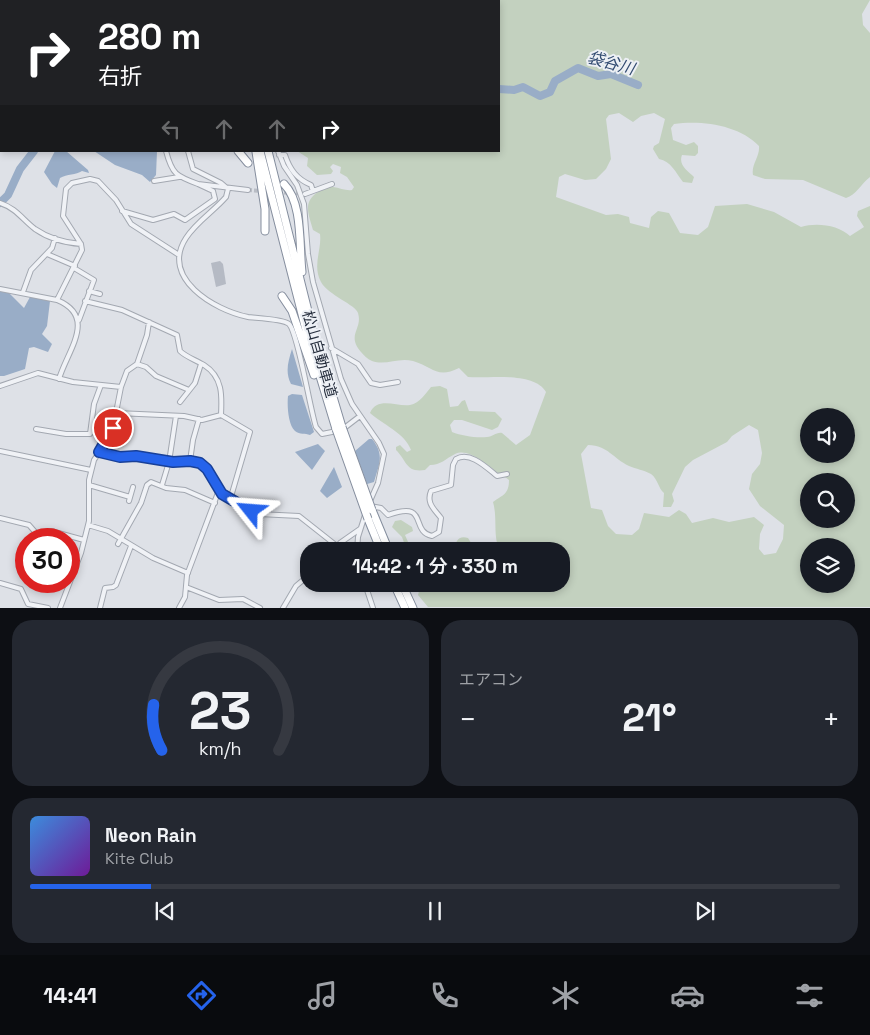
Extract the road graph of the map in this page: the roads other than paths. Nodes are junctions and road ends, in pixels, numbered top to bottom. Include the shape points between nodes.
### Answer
1 (166, 152) edge
2 (188, 152) edge
3 (239, 152) edge
4 (256, 152) edge
5 (260, 152) edge
6 (268, 152) edge
7 (278, 153) edge
8 (248, 163) dead end
9 (179, 177) junction
10 (154, 181) dead end
11 (198, 184) junction
12 (284, 184) dead end
13 (332, 184) dead end
14 (228, 189) junction
15 (248, 190) tunnel mouth
16 (313, 191) junction
17 (305, 194) tunnel mouth
18 (1, 203) edge
19 (122, 211) junction
20 (265, 231) dead end
21 (55, 238) junction
22 (81, 244) junction
23 (47, 254) junction
24 (179, 256) junction
25 (74, 267) junction
26 (0, 289) edge
27 (88, 291) junction
28 (23, 292) junction
29 (100, 294) dead end
30 (282, 296) dead end
31 (58, 300) junction
32 (86, 301) junction
33 (78, 320) junction
34 (148, 322) junction
35 (331, 348) junction
36 (137, 364) junction
37 (201, 364) junction
38 (323, 365) junction
39 (59, 378) junction
40 (398, 382) dead end
41 (102, 385) junction
42 (0, 386) edge
43 (122, 388) junction
44 (189, 390) junction
45 (180, 402) dead end
46 (117, 413) junction
47 (221, 415) junction
48 (176, 416) junction
49 (360, 416) junction
50 (199, 420) junction
51 (339, 428) junction
52 (36, 430) dead end
53 (91, 432) junction
54 (111, 435) junction
55 (0, 451) edge
56 (99, 452) junction
57 (190, 461) junction
58 (169, 462) junction
59 (91, 470) junction
60 (507, 474) dead end
61 (89, 485) junction
62 (162, 485) junction
63 (133, 487) dead end
64 (220, 489) junction
65 (230, 500) junction
66 (214, 503) junction
67 (370, 508) junction
68 (0, 518) edge
69 (88, 525) junction
70 (360, 529) junction
71 (84, 540) junction
72 (121, 540) junction
73 (332, 542) edge
74 (342, 542) edge
75 (358, 542) edge
76 (377, 542) edge
77 (385, 542) edge
78 (118, 544) dead end
79 (131, 546) junction
80 (188, 573) junction
81 (0, 583) edge
82 (300, 583) edge
83 (186, 586) junction
84 (368, 592) edge
85 (398, 592) edge
86 (406, 592) edge
87 (48, 608) edge
88 (60, 608) edge
89 (100, 608) edge
90 (179, 608) edge
91 (260, 608) edge
92 (283, 608) edge
93 (373, 608) edge
94 (405, 608) edge
95 (413, 608) edge

1 - 9 street via 172,170
2 - 14 street via 193,169
3 - 8 highway
4 - 20 highway
5 - 51 highway, 松山自動車道 via 301,313
6 - 38 highway, 松山自動車道
7 - 16 street via 285,155 295,174 311,185
7 - 35 street via 304,204 313,282
9 - 10 street
9 - 11 street
11 - 14 street via 214,184
11 - 19 street via 213,191 215,198 185,220 174,214 154,220
12 - 38 highway via 293,195 297,210 302,273
13 - 16 street
14 - 15 street
14 - 24 street via 226,197 185,239
16 - 17 street
18 - 21 street via 12,208 37,230
19 - 22 street via 96,180 67,186 64,216
19 - 24 street via 131,224
21 - 22 street
21 - 23 street
22 - 25 street via 81,254
23 - 25 street
23 - 28 street via 31,270
24 - 49 street via 184,278 192,289 237,314 289,324 318,431 322,434 339,431
25 - 27 street via 94,280
25 - 31 street
26 - 28 street
27 - 29 street
27 - 32 street
28 - 31 street
30 - 51 highway via 292,311
31 - 33 street via 66,304
32 - 33 street
32 - 34 street via 122,310
33 - 39 street via 77,337
34 - 36 street
34 - 37 street via 177,335 180,351
35 - 40 street via 358,364 371,383
35 - 49 street via 346,391
36 - 43 street via 127,371
36 - 44 street
37 - 44 street
37 - 47 street via 209,370 222,391
38 - 51 highway, 松山自動車道
39 - 41 street
39 - 42 street via 34,373
41 - 43 street
41 - 53 street via 94,404
43 - 46 street
44 - 45 street
46 - 48 street
46 - 54 street
47 - 50 street
47 - 65 street via 250,432
48 - 50 street
48 - 58 street
49 - 67 street via 384,454
50 - 57 street via 192,440
51 - 67 highway, 松山自動車道, bridge
51 - 76 highway, 松山自動車道, bridge
52 - 53 street via 66,434
53 - 54 street
54 - 56 street
55 - 59 street
56 - 58 street
56 - 59 street
57 - 58 street
57 - 64 street via 204,466
58 - 62 street
59 - 61 street
60 - 67 street via 497,476 471,458 463,456 456,459 451,486 431,491 428,499 440,518 436,535 424,534 418,517 409,512 400,510 388,515 381,508
61 - 63 street via 130,499
61 - 69 street
62 - 66 street via 185,490
62 - 72 street via 151,482 147,485
64 - 65 street
64 - 66 street
65 - 73 street via 259,514 299,516
66 - 80 street
67 - 70 street
67 - 77 highway, 松山自動車道
68 - 71 street via 29,525 36,533 51,532
69 - 71 street
69 - 72 street via 103,529
70 - 74 street
70 - 75 street
71 - 88 street
72 - 78 street
72 - 79 street
79 - 80 street
79 - 89 street via 116,585 105,588
80 - 83 street
81 - 87 street via 20,589 28,604
82 - 92 street
83 - 90 street
83 - 91 street via 218,600 243,599
84 - 93 street
85 - 94 highway
86 - 95 highway

